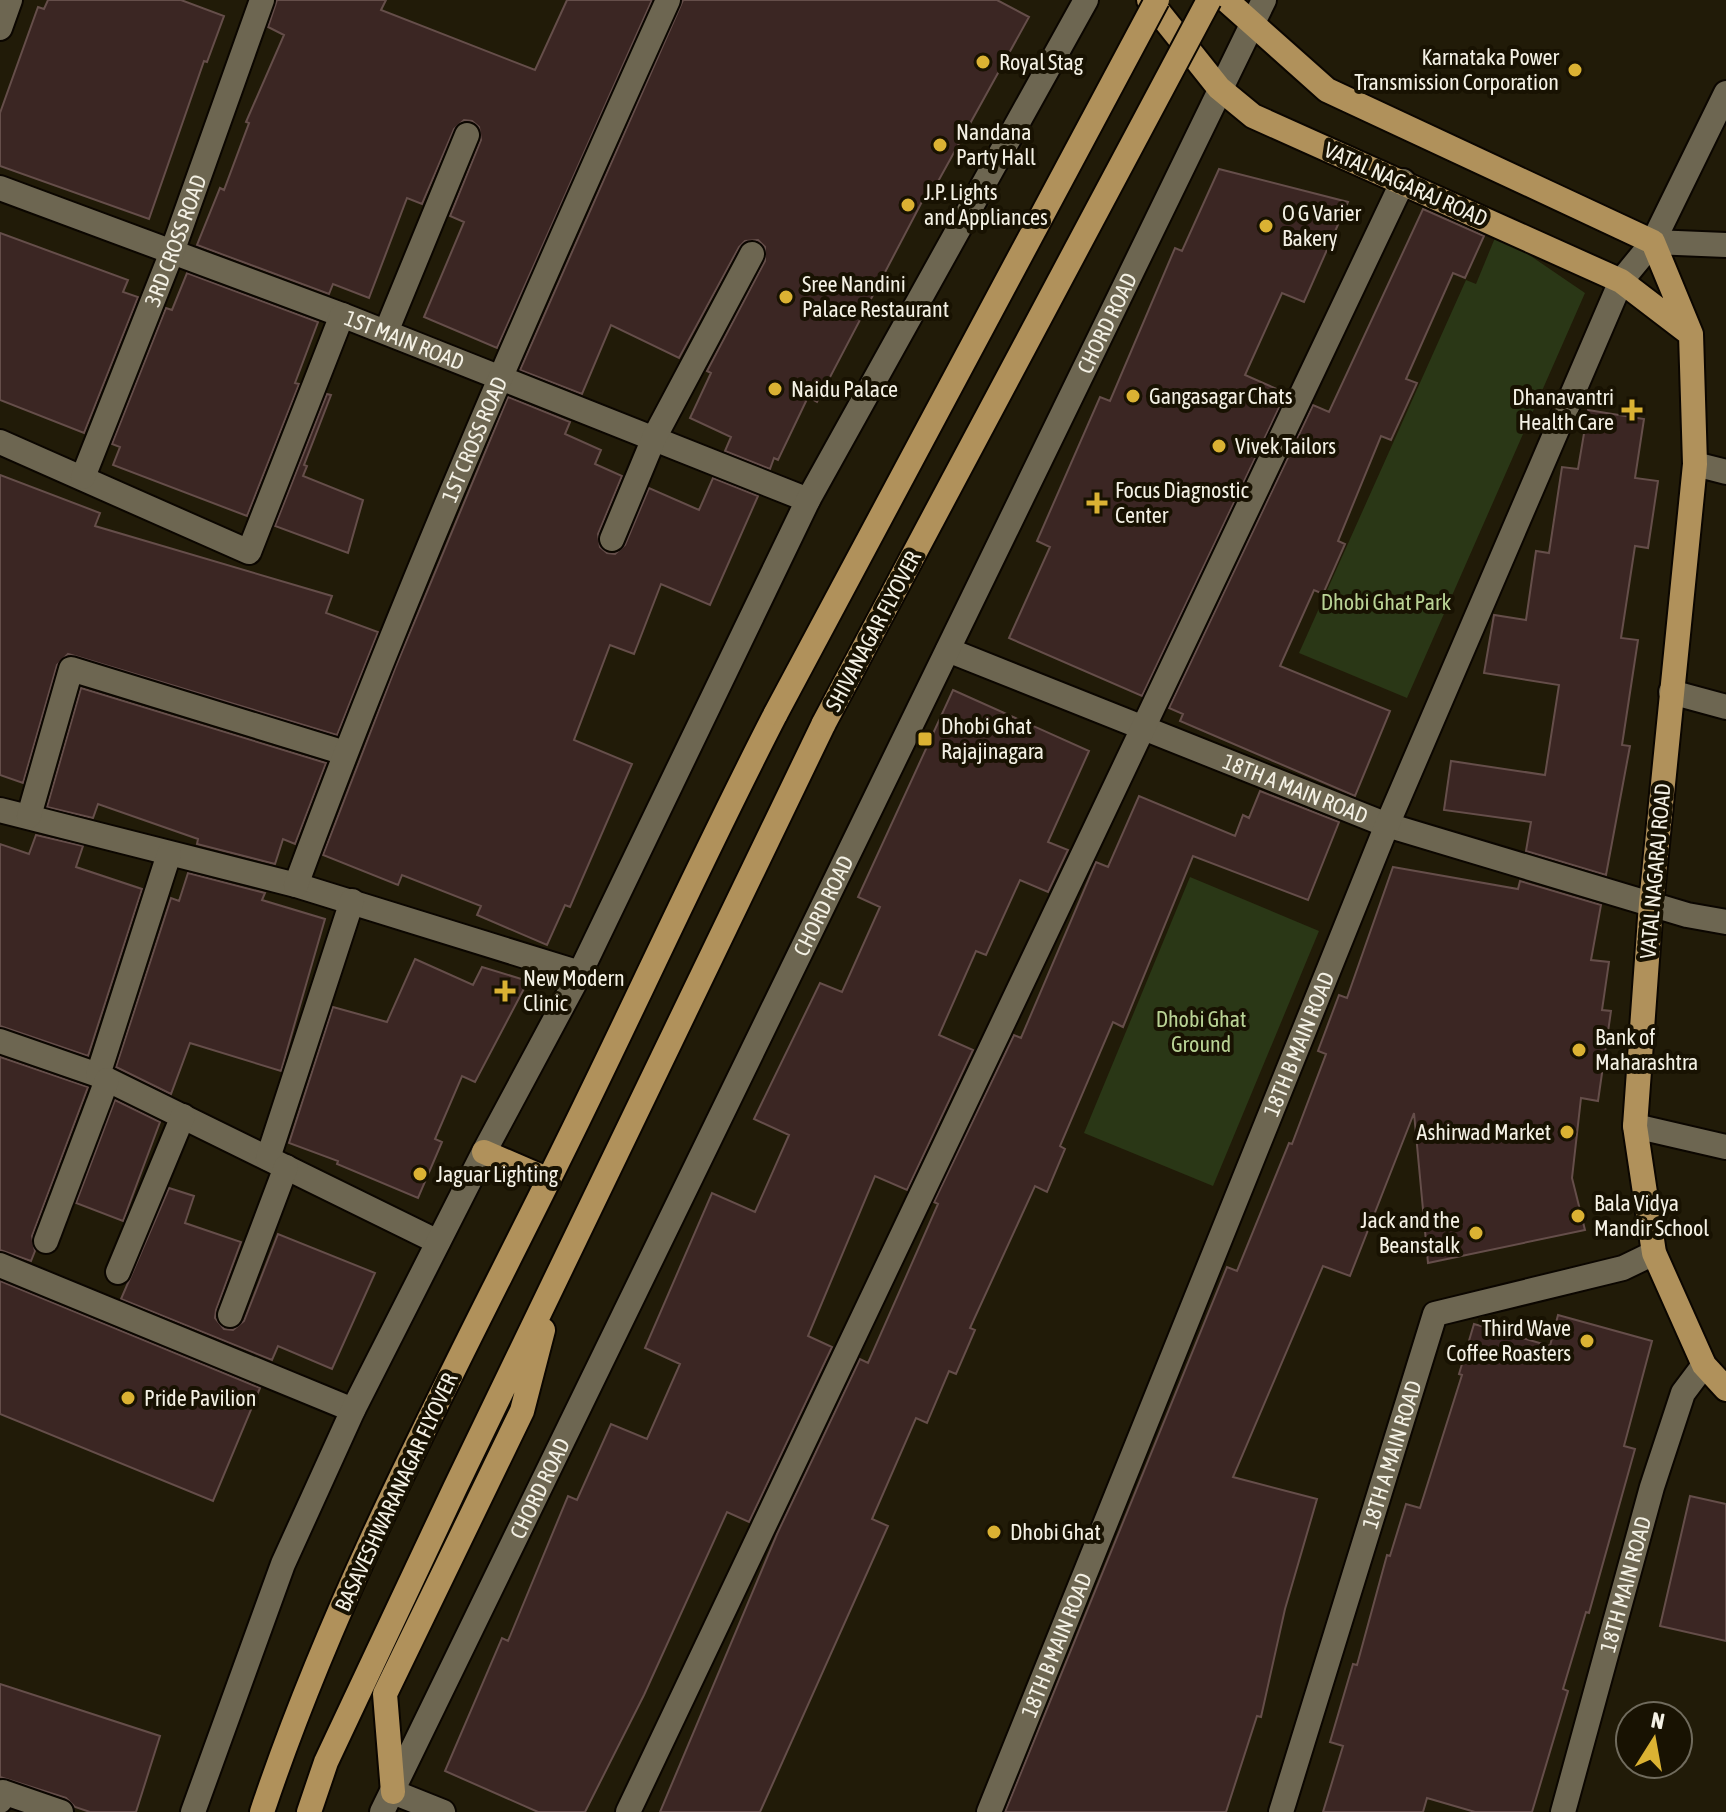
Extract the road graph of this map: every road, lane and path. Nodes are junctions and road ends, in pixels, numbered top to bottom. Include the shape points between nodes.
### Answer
1 (10, 0) edge
2 (262, 0) edge
3 (668, 0) edge
4 (1086, 0) edge
5 (1149, 0) edge
6 (1157, 0) edge
7 (1209, 0) edge
8 (1226, 0) edge
9 (1264, 0) edge
10 (1252, 22) junction
11 (0, 28) edge
12 (1219, 88) junction
13 (1726, 93) edge
14 (467, 135) dead end
15 (1403, 181) junction
16 (0, 188) edge
17 (1653, 242) junction
18 (1726, 245) edge
19 (172, 252) junction
20 (752, 254) dead end
21 (1621, 281) junction
22 (342, 315) junction
23 (386, 332) junction
24 (1691, 334) junction
25 (498, 377) junction
26 (654, 438) junction
27 (0, 442) edge
28 (1695, 464) junction
29 (1726, 472) edge
30 (83, 477) junction
31 (808, 500) junction
32 (612, 539) dead end
33 (948, 650) junction
34 (1671, 692) junction
35 (1726, 707) edge
36 (1143, 726) junction
37 (345, 753) junction
38 (0, 810) edge
39 (29, 816) junction
40 (1387, 825) junction
41 (169, 854) junction
42 (296, 885) junction
43 (352, 901) junction
44 (1651, 904) junction
45 (1726, 922) edge
46 (580, 973) junction
47 (0, 1041) edge
48 (103, 1078) junction
49 (183, 1116) junction
50 (1635, 1126) junction
51 (1726, 1147) edge
52 (484, 1152) junction
53 (277, 1162) junction
54 (549, 1180) junction
55 (46, 1241) dead end
56 (438, 1242) junction
57 (1654, 1253) junction
58 (0, 1265) edge
59 (118, 1272) dead end
60 (559, 1274) junction
61 (230, 1315) dead end
62 (1704, 1365) junction
63 (1726, 1389) edge
64 (353, 1410) junction
65 (0, 1801) edge
66 (388, 1802) edge
67 (61, 1812) edge
68 (193, 1812) edge
69 (262, 1812) edge
70 (309, 1812) edge
71 (443, 1812) edge
72 (628, 1812) edge
73 (989, 1812) edge
74 (1281, 1812) edge
75 (1563, 1812) edge

1 - 11 street
2 - 19 street, 3RD CROSS ROAD
3 - 25 street, 1ST CROSS ROAD
4 - 31 street
5 - 12 main road, VATAL NAGARAJ ROAD
6 - 54 main road, bridge via 776,713
7 - 60 main road, SHIVANAGAR FLYOVER, bridge via 824,723
8 - 10 main road
9 - 10 street, CHORD ROAD
10 - 12 street, CHORD ROAD
10 - 17 main road via 1327,90
12 - 15 main road, VATAL NAGARAJ ROAD via 1253,116
12 - 33 street, CHORD ROAD
13 - 17 street, 18TH B MAIN ROAD
14 - 23 street
15 - 21 main road, VATAL NAGARAJ ROAD
15 - 36 street
16 - 19 street, 1ST MAIN ROAD
17 - 18 street
17 - 21 street, 18TH B MAIN ROAD
17 - 24 main road, VATAL NAGARAJ ROAD
19 - 22 street, 1ST MAIN ROAD
19 - 30 street, 3RD CROSS ROAD
20 - 26 street
21 - 24 main road, VATAL NAGARAJ ROAD
21 - 40 street, 18TH B MAIN ROAD
22 - 23 street, 1ST MAIN ROAD
22 - 30 street via 249,552
23 - 25 street, 1ST MAIN ROAD
24 - 28 main road, VATAL NAGARAJ ROAD
25 - 26 street, 1ST MAIN ROAD
25 - 37 street, 1ST CROSS ROAD
26 - 31 street, 1ST MAIN ROAD
26 - 32 street
27 - 30 street
28 - 29 street
28 - 34 main road, VATAL NAGARAJ ROAD
31 - 46 street
33 - 36 street, 18TH A MAIN ROAD
33 - 66 street, CHORD ROAD
34 - 35 street
34 - 44 main road, VATAL NAGARAJ ROAD
36 - 40 street, 18TH A MAIN ROAD
36 - 72 street
37 - 39 street via 71,669
37 - 42 street, 1ST CROSS ROAD
38 - 39 street
39 - 41 street
40 - 44 street, 18TH A MAIN ROAD
40 - 73 street, 18TH B MAIN ROAD
41 - 42 street
41 - 48 street
42 - 43 street
43 - 46 street
43 - 53 street
44 - 45 street, 18TH A MAIN ROAD
44 - 50 main road, VATAL NAGARAJ ROAD
46 - 52 street
47 - 48 street
48 - 49 street
48 - 55 street
49 - 53 street
49 - 59 street
50 - 51 street
50 - 57 main road, VATAL NAGARAJ ROAD
52 - 54 main road
52 - 56 street
53 - 56 street
53 - 61 street
54 - 69 main road, BASAVESHWARANAGAR FLYOVER via 419,1435 291,1725
56 - 64 street
57 - 62 main road, VATAL NAGARAJ ROAD
57 - 74 street, 18TH A MAIN ROAD via 1623,1268 1435,1314
58 - 64 street
60 - 66 main road via 522,1411 385,1694
60 - 70 main road via 326,1762
62 - 63 main road, VATAL NAGARAJ ROAD
62 - 75 street, 18TH MAIN ROAD via 1683,1393 1652,1487
64 - 68 street via 283,1564
65 - 67 street via 3,1792
66 - 71 street

